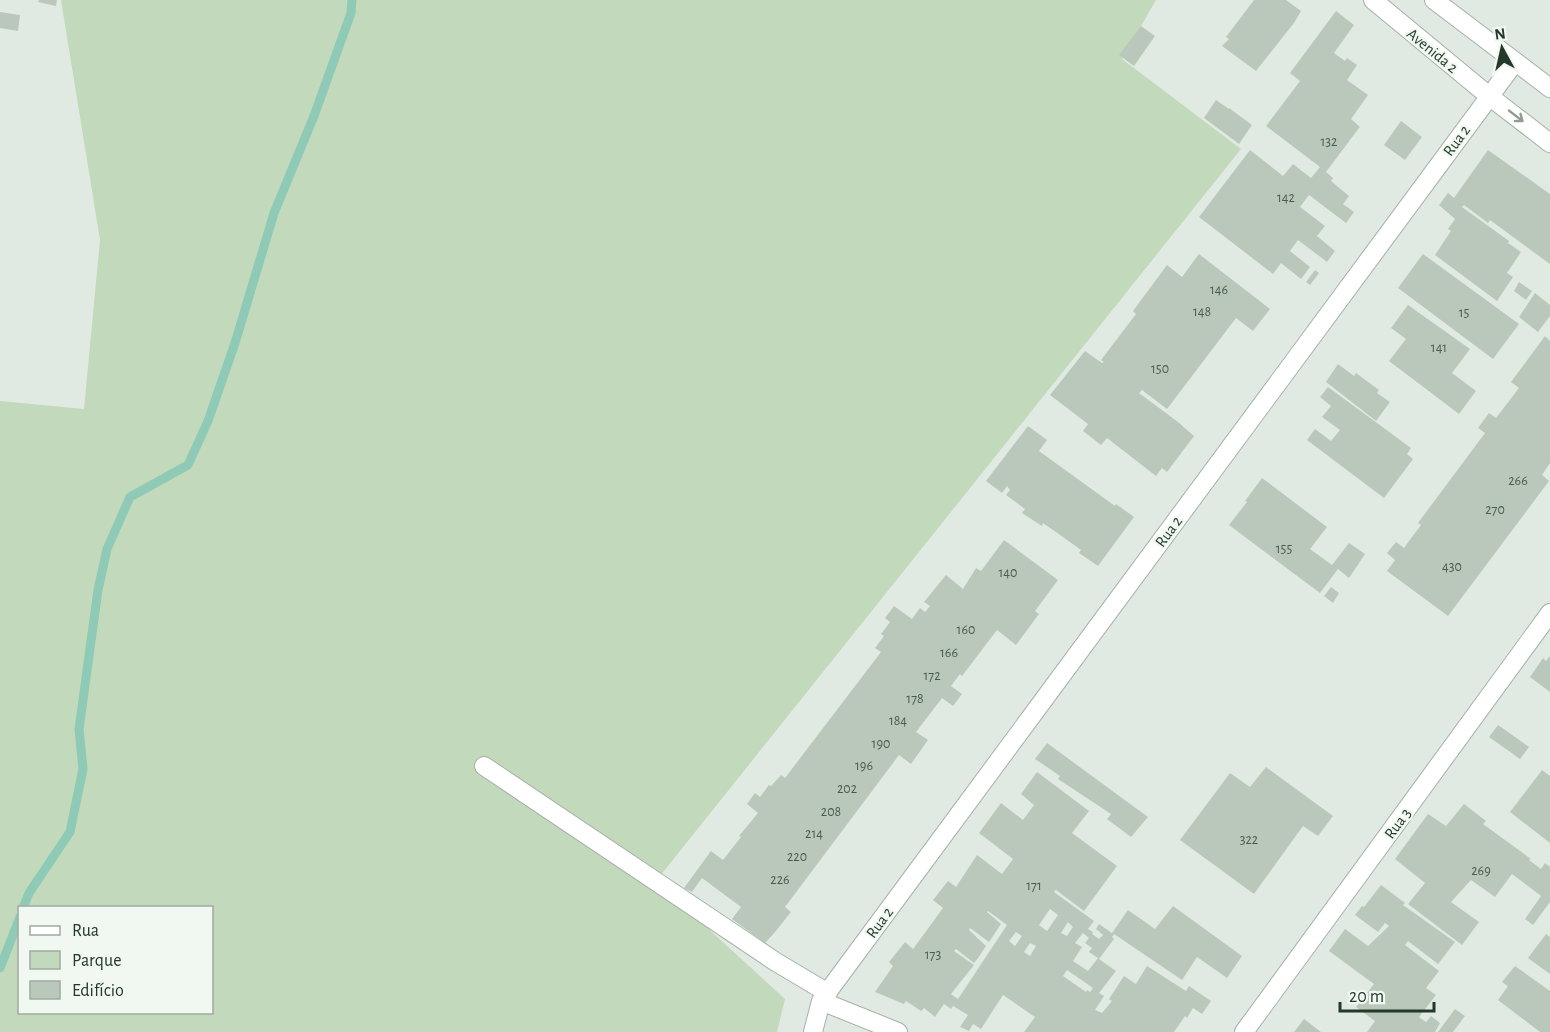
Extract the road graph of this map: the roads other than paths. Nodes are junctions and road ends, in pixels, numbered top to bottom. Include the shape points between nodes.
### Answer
1 (1373, 0) edge
2 (1434, 0) edge
3 (1515, 62) junction
4 (1550, 88) edge
5 (1489, 96) junction
6 (1550, 143) edge
7 (1550, 613) edge
8 (484, 766) dead end
9 (824, 997) junction
10 (813, 1032) edge
11 (898, 1032) edge
12 (1244, 1032) edge

1 - 5 street, Avenida 2
2 - 3 street
3 - 4 street
3 - 5 street, Rua 2
5 -> 6 street, Avenida 2
5 - 9 street, Rua 2
7 - 12 street, Rua 3
8 - 9 street
9 - 10 street
9 - 11 street

